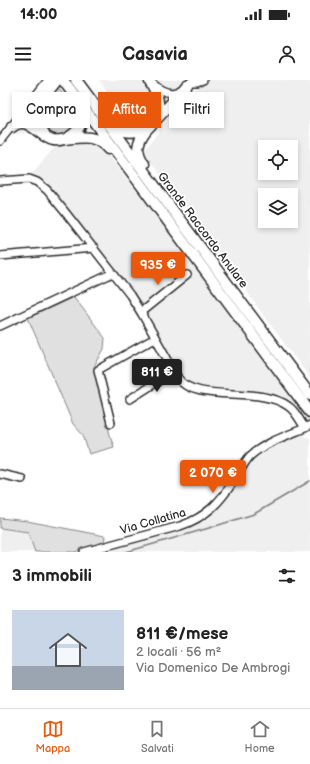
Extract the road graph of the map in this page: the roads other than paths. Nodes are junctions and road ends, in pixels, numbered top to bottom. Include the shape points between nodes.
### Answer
1 (48, 80) edge
2 (203, 80) edge
3 (149, 81) edge
4 (65, 82) edge
5 (190, 82) edge
6 (39, 92) edge
7 (91, 100) junction
8 (12, 127) edge
9 (32, 128) edge
10 (48, 138) junction
11 (65, 139) junction
12 (0, 141) edge
13 (0, 181) edge
14 (141, 185) junction
15 (166, 202) junction
16 (94, 248) junction
17 (0, 256) edge
18 (114, 273) junction
19 (187, 275) dead end
20 (141, 312) junction
21 (0, 326) edge
22 (155, 338) junction
23 (174, 371) junction
24 (310, 395) edge
25 (130, 399) dead end
26 (310, 412) edge
27 (111, 423) dead end
28 (308, 427) edge
29 (0, 474) edge
30 (22, 479) dead end
31 (108, 549) edge
32 (84, 552) edge

1 - 6 street
2 - 5 street
3 - 5 street via 161,91 168,93 176,92
3 - 7 highway via 158,101 157,111 148,124 136,131 122,130 102,114
4 - 7 highway, Grande Raccordo Anulare
4 - 10 highway via 40,103 36,112 39,127
4 - 11 highway via 81,120 77,131
4 - 14 highway, Grande Raccordo Anulare
5 - 15 highway via 146,130 137,150
7 - 15 highway, Grande Raccordo Anulare
8 - 12 street
9 - 10 highway
10 - 11 highway
11 - 14 highway via 87,138 100,141
13 - 16 street via 26,178 41,184
14 - 26 highway, Grande Raccordo Anulare
15 - 24 highway, Grande Raccordo Anulare
16 - 17 street
16 - 18 street
18 - 20 street
18 - 21 street
19 - 20 street
20 - 22 street
22 - 23 street
22 - 27 street via 98,370
23 - 25 street
23 - 28 street via 182,383 198,390 262,396 279,401 288,405
28 - 31 street, Via Collatina via 277,440 252,455 222,497 201,517
29 - 30 street
31 - 32 street, Via Collatina

